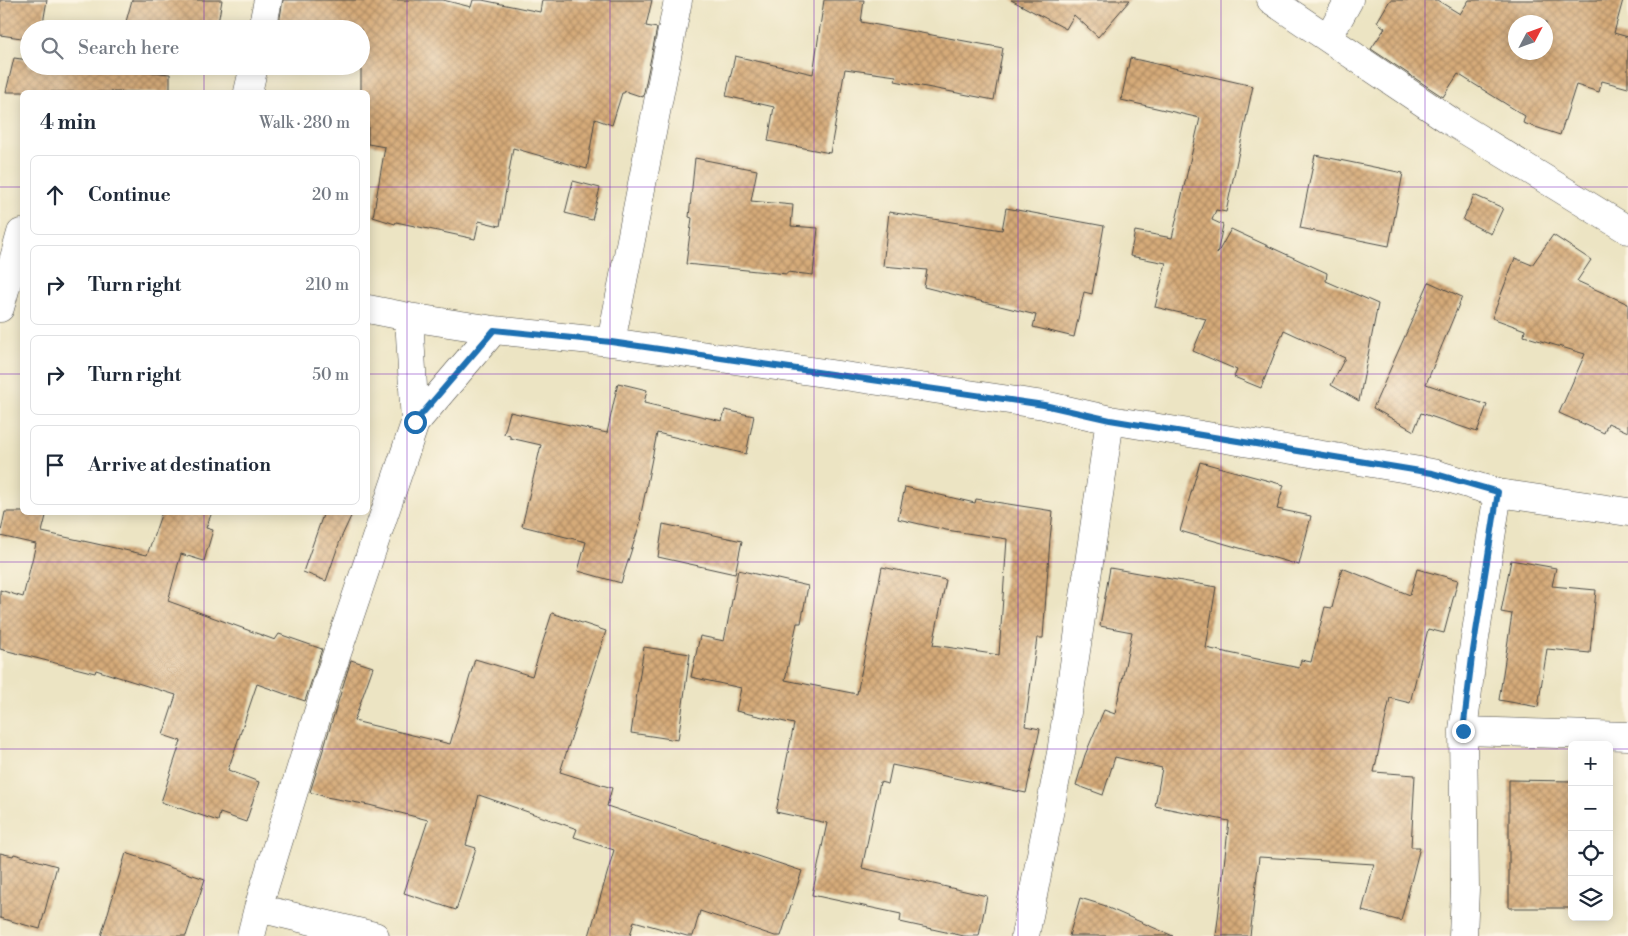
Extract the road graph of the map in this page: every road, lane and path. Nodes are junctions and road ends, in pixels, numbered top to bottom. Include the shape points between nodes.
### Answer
1 (268, 0) edge
2 (678, 0) edge
3 (1271, 0) edge
4 (1349, 0) edge
5 (264, 20) edge
6 (1328, 38) junction
7 (252, 75) edge
8 (248, 90) edge
9 (1628, 230) edge
10 (14, 232) edge
11 (0, 308) edge
12 (370, 309) edge
13 (409, 317) junction
14 (494, 330) junction
15 (611, 342) junction
16 (1110, 420) junction
17 (415, 422) junction
18 (1498, 492) junction
19 (1628, 512) edge
20 (1463, 731) junction
21 (1628, 736) edge
22 (258, 908) junction
23 (251, 936) edge
24 (375, 936) edge
25 (1026, 936) edge
26 (1463, 936) edge

1 - 5 street
2 - 15 street
3 - 6 street
4 - 6 street
6 - 9 street via 1452,122
7 - 8 street
10 - 11 street
12 - 13 street
13 - 14 street
13 - 17 street
14 - 15 street
14 - 17 street
15 - 16 street via 1044,405
16 - 18 street via 1432,473
16 - 25 street via 1061,753
17 - 22 street via 327,683
18 - 19 street
18 - 20 street
20 - 21 street
20 - 26 street
22 - 23 street
22 - 24 street

